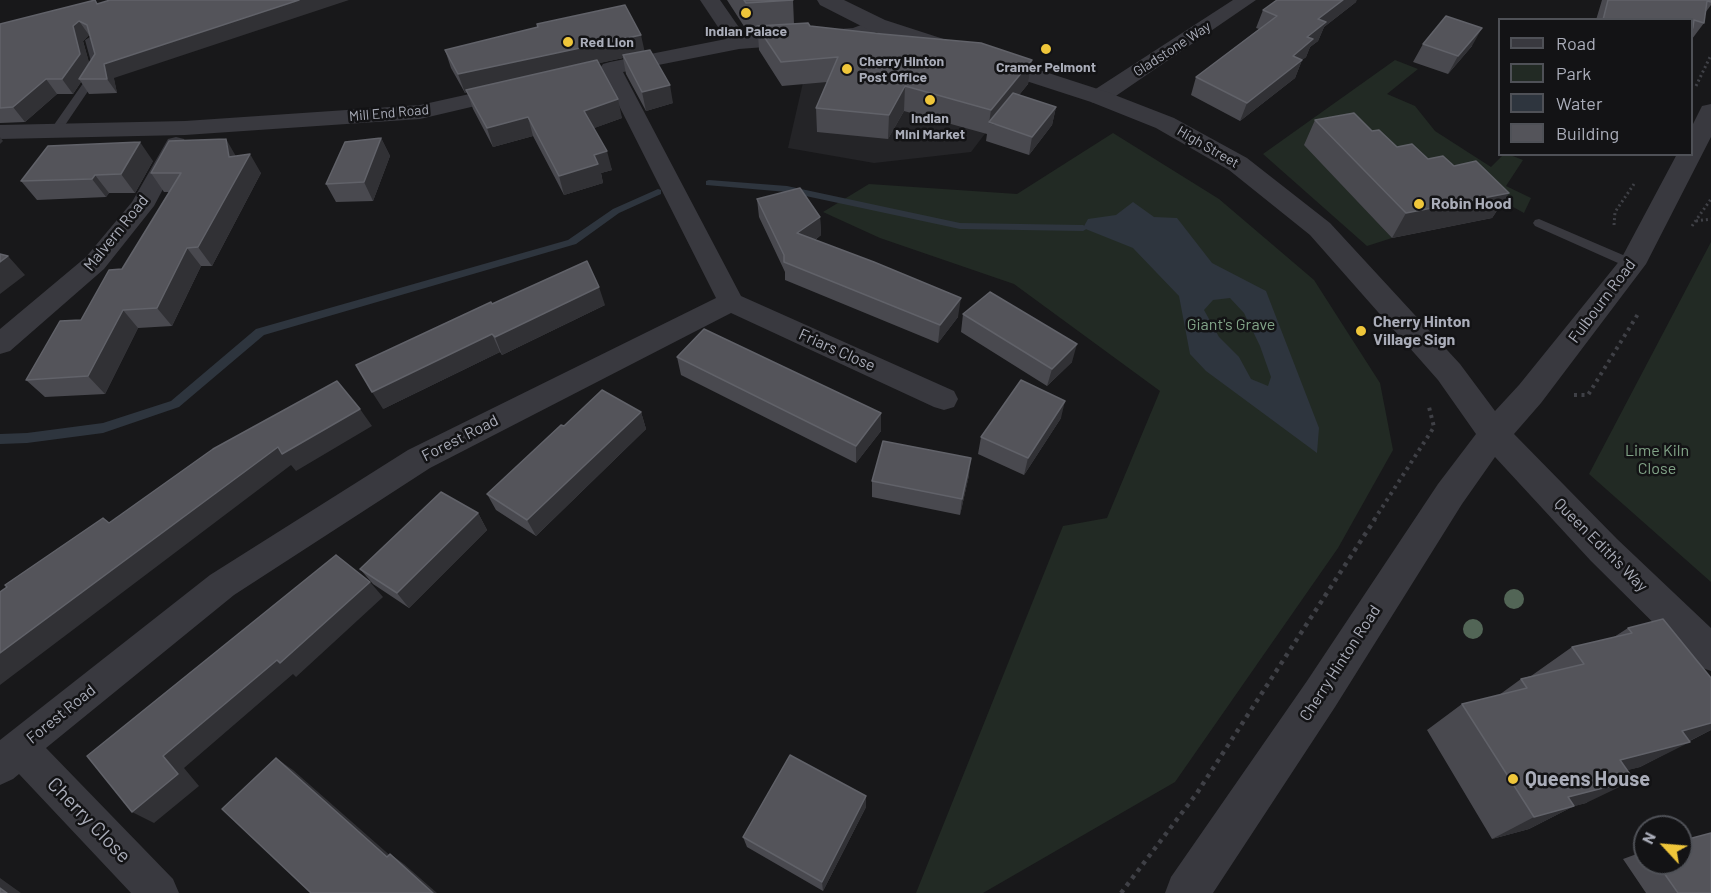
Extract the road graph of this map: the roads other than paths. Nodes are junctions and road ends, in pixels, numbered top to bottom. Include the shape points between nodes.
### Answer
1 (711, 0) edge
2 (828, 0) edge
3 (1246, 0) edge
4 (877, 25) junction
5 (90, 40) edge
6 (739, 43) junction
7 (532, 86) edge
8 (1099, 97) junction
9 (1711, 111) edge
10 (185, 128) junction
11 (0, 132) edge
12 (56, 132) junction
13 (1693, 149) edge
14 (1689, 156) edge
15 (1539, 223) dead end
16 (1632, 264) junction
17 (731, 302) junction
18 (0, 344) edge
19 (944, 399) dead end
20 (1494, 434) junction
21 (1711, 653) edge
22 (10, 756) edge
23 (159, 893) edge
24 (1187, 893) edge

1 - 6 street
2 - 4 street, High Street
3 - 8 street, Gladstone Way
4 - 6 street via 841,37
4 - 8 street, High Street
5 - 12 lane via 98,69
6 - 17 street via 599,70
7 - 10 street, Mill End Road via 420,112
8 - 20 street, High Street via 1166,123 1238,164 1320,229 1449,372
9 - 13 street, Fulbourn Road
10 - 12 street, Mill End Road
10 - 18 street, Malvern Road via 142,206 95,263
11 - 12 street, Mill End Road
14 - 16 street, Fulbourn Road
15 - 16 lane
16 - 20 street, Fulbourn Road
17 - 19 street, Friars Close
17 - 22 street, Forest Road via 419,459 222,585
20 - 21 street, Queen Edith's Way via 1604,550
20 - 24 street, Cherry Hinton Road via 1450,494
22 - 23 street, Cherry Close

